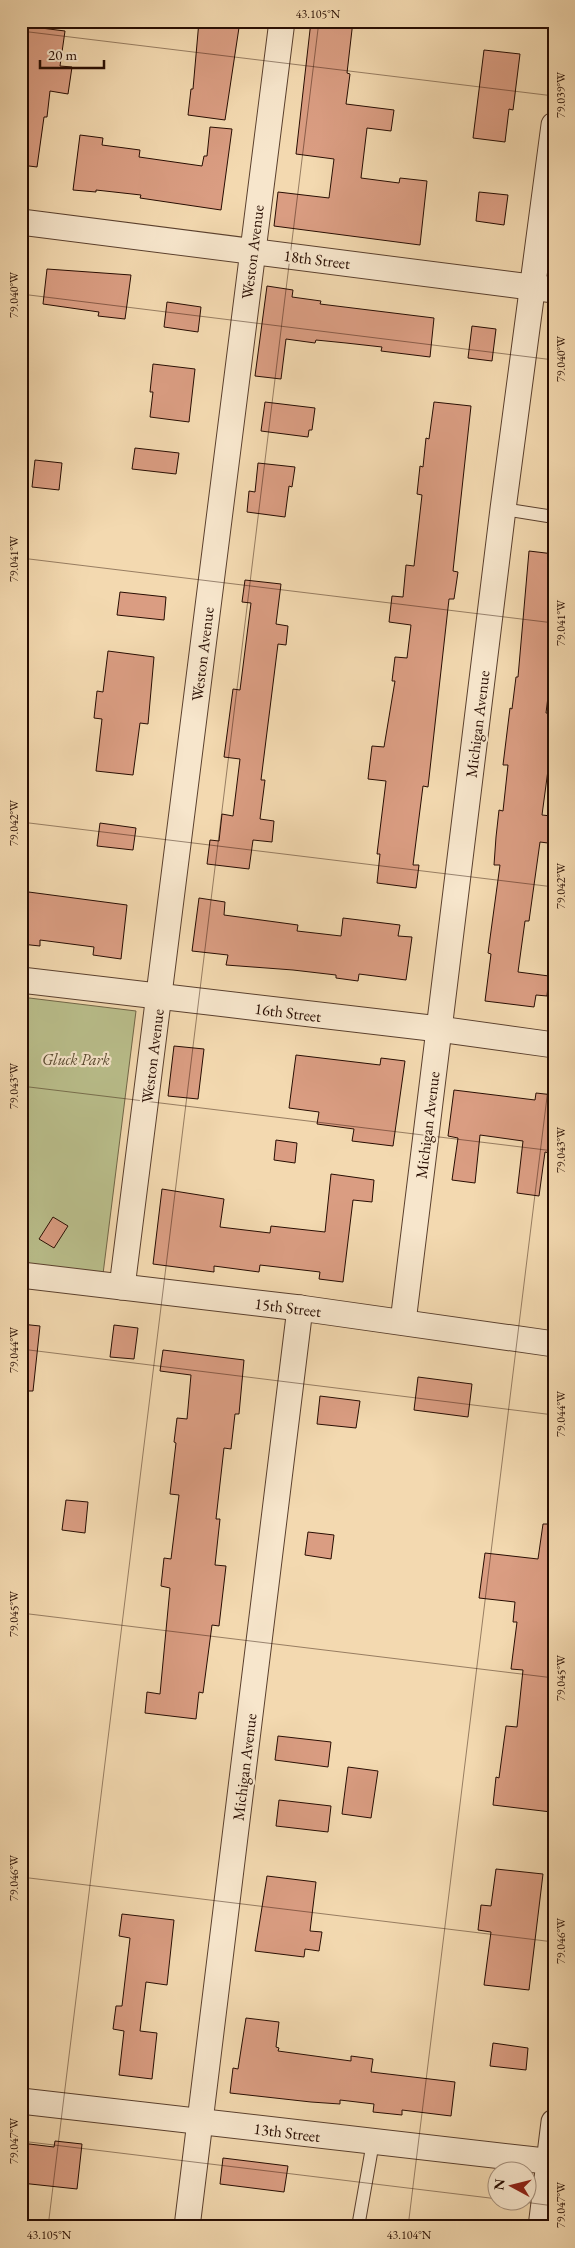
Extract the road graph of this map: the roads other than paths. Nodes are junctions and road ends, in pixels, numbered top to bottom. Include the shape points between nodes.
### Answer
1 (282, 21) edge
2 (554, 125) edge
3 (21, 222) edge
4 (252, 251) junction
5 (543, 289) edge
6 (503, 509) junction
7 (554, 517) edge
8 (21, 980) edge
9 (159, 997) junction
10 (439, 1029) junction
11 (554, 1045) edge
12 (21, 1275) edge
13 (122, 1287) junction
14 (300, 1308) junction
15 (403, 1322) junction
16 (554, 1344) edge
17 (21, 2101) edge
18 (200, 2122) junction
19 (554, 2122) edge
20 (373, 2142) junction
21 (551, 2162) edge
22 (187, 2227) edge
23 (358, 2227) edge
24 (541, 2227) edge

1 - 4 street, Weston Avenue
2 - 5 street, Michigan Avenue
3 - 4 street, 18th Street
4 - 5 street, 18th Street
4 - 9 street, Weston Avenue
5 - 6 street, Michigan Avenue
6 - 7 lane
6 - 10 street, Michigan Avenue
8 - 9 street, 16th Street
9 - 10 street, 16th Street
9 - 13 street, Weston Avenue
10 - 11 street, 16th Street
10 - 15 street, Michigan Avenue
12 - 13 street, 15th Street
13 - 14 street, 15th Street
14 - 15 street, 15th Street
14 - 18 street, Michigan Avenue
15 - 16 street, 15th Street
17 - 18 street, 13th Street
18 - 20 street, 13th Street
18 - 22 street, Michigan Avenue
19 - 21 street
20 - 21 street, 13th Street
20 - 23 lane
21 - 24 street

